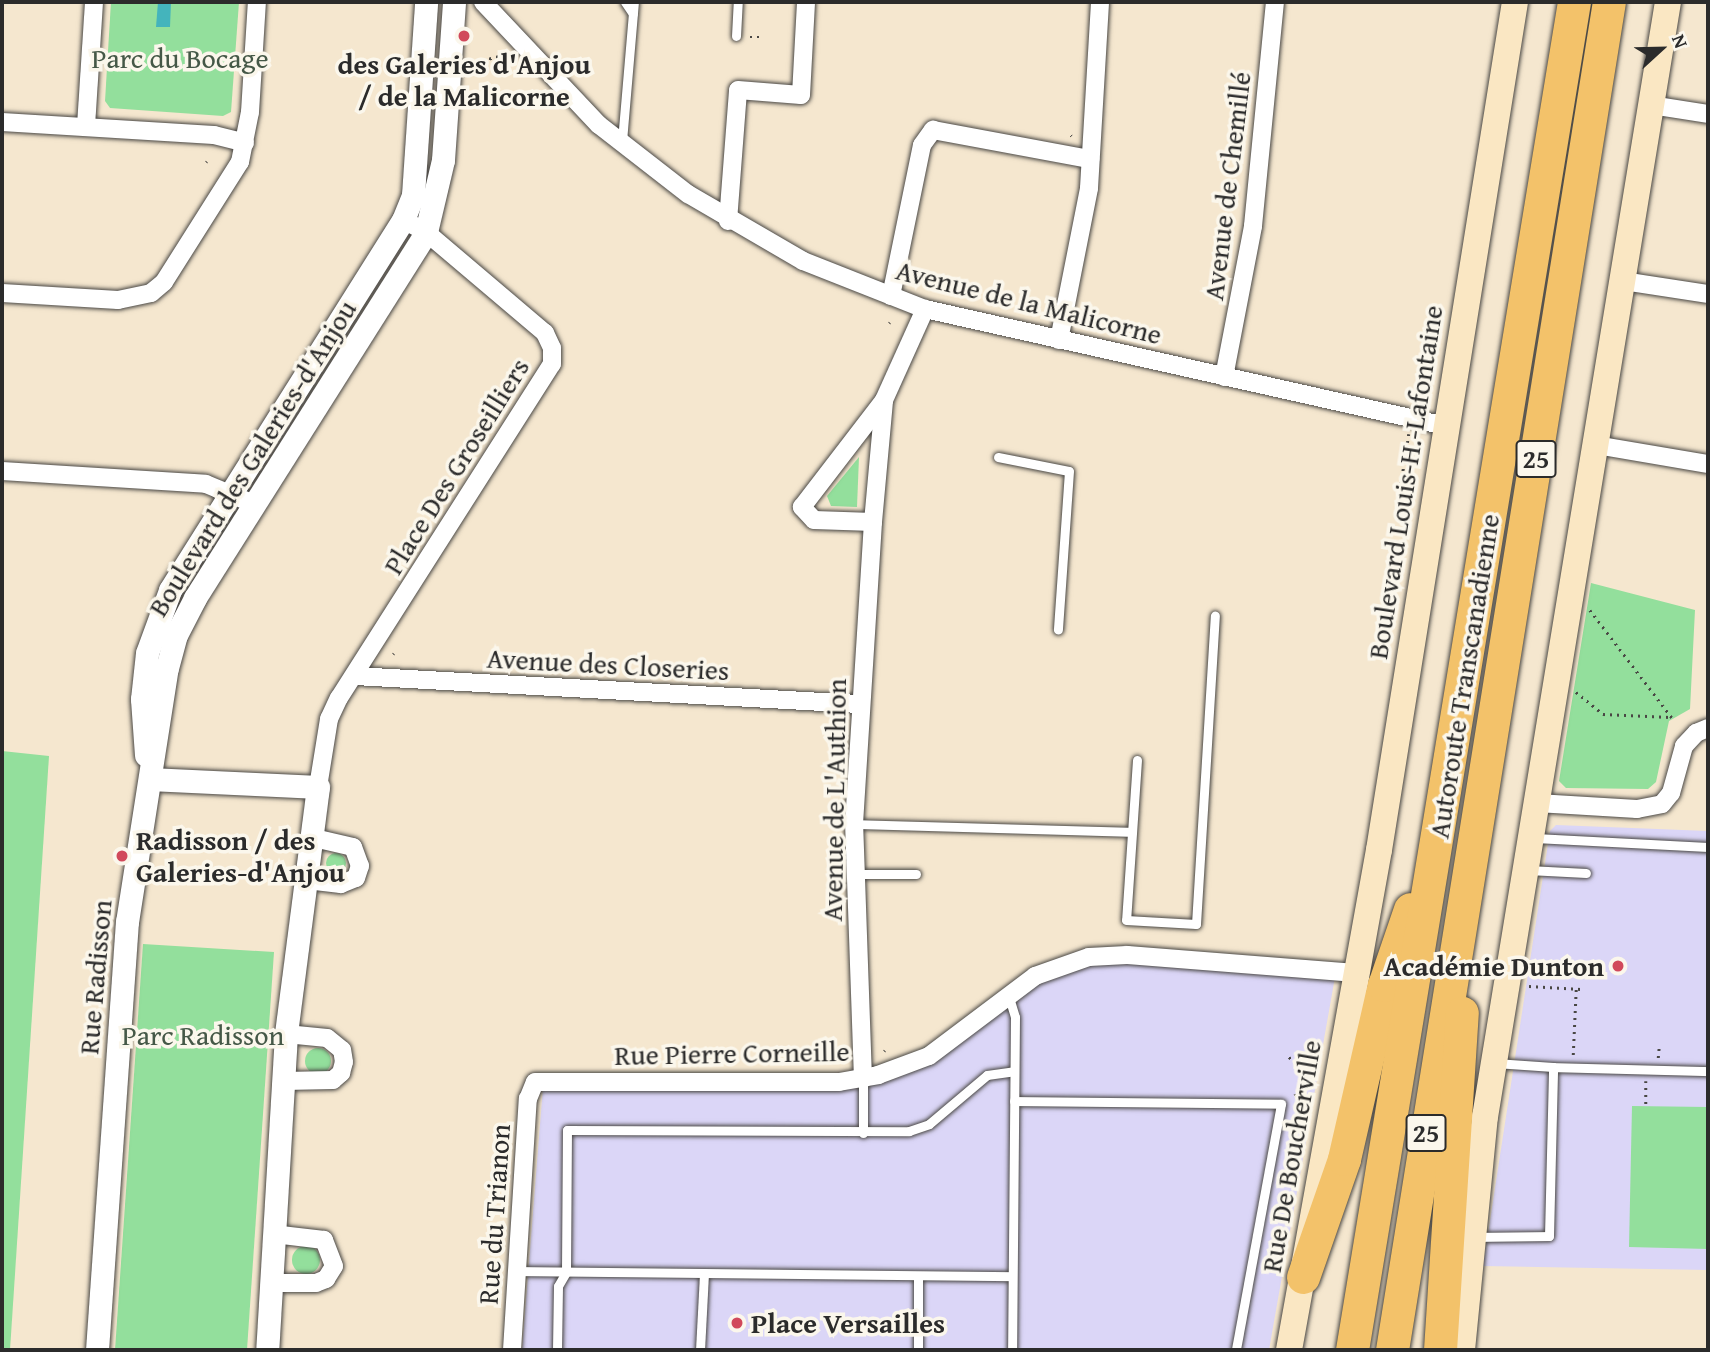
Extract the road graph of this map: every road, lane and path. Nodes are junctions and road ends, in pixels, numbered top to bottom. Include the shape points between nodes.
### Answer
1 (94, 2) edge
2 (257, 2) edge
3 (426, 2) edge
4 (454, 2) edge
5 (483, 2) edge
6 (625, 2) edge
7 (634, 2) edge
8 (738, 2) edge
9 (806, 2) edge
10 (1100, 2) edge
11 (1275, 2) edge
12 (1514, 2) edge
13 (1574, 2) edge
14 (1609, 2) edge
15 (1668, 2) edge
16 (633, 14) junction
17 (736, 36) dead end
18 (508, 53) dead end
19 (464, 69) dead end
20 (1651, 105) junction
21 (1708, 114) edge
22 (2, 122) edge
23 (86, 126) junction
24 (245, 143) junction
25 (622, 143) junction
26 (1090, 159) junction
27 (402, 220) junction
28 (729, 221) junction
29 (426, 232) junction
30 (1622, 281) junction
31 (2, 293) edge
32 (1708, 294) edge
33 (891, 296) junction
34 (925, 309) junction
35 (1059, 340) junction
36 (1224, 376) junction
37 (884, 400) junction
38 (1446, 426) junction
39 (1409, 434) dead end
40 (1596, 445) junction
41 (998, 457) dead end
42 (1708, 464) edge
43 (2, 471) edge
44 (1422, 489) dead end
45 (232, 491) junction
46 (254, 504) junction
47 (873, 522) junction
48 (1585, 603) dead end
49 (1215, 616) dead end
50 (1058, 630) dead end
51 (355, 676) junction
52 (1571, 688) dead end
53 (859, 704) junction
54 (1708, 728) edge
55 (1137, 760) dead end
56 (150, 779) junction
57 (318, 787) junction
58 (1537, 803) junction
59 (854, 824) junction
60 (1438, 831) junction
61 (1132, 832) junction
62 (1531, 837) junction
63 (314, 838) junction
64 (1708, 847) edge
65 (1525, 870) junction
66 (1586, 873) dead end
67 (856, 874) junction
68 (916, 874) dead end
69 (307, 880) junction
70 (1462, 916) junction
71 (1356, 972) junction
72 (1522, 986) dead end
73 (1576, 988) junction
74 (1581, 989) dead end
75 (1008, 994) junction
76 (286, 1034) junction
77 (1659, 1047) dead end
78 (1573, 1053) dead end
79 (1289, 1057) dead end
80 (1658, 1058) dead end
81 (1494, 1062) junction
82 (1553, 1067) junction
83 (1646, 1069) junction
84 (1708, 1070) edge
85 (1014, 1071) junction
86 (863, 1079) junction
87 (284, 1081) junction
88 (535, 1082) joint
89 (1014, 1101) junction
90 (1281, 1104) junction
91 (1646, 1106) dead end
92 (863, 1133) junction
93 (274, 1234) junction
94 (1471, 1236) junction
95 (516, 1271) junction
96 (566, 1272) junction
97 (704, 1273) junction
98 (918, 1276) junction
99 (1012, 1276) junction
100 (1303, 1277) junction
101 (272, 1283) junction
102 (97, 1350) edge
103 (267, 1350) edge
104 (512, 1350) edge
105 (557, 1350) edge
106 (700, 1350) edge
107 (918, 1350) edge
108 (1012, 1350) edge
109 (1236, 1350) edge
110 (1289, 1350) edge
111 (1352, 1350) edge
112 (1392, 1350) edge
113 (1440, 1350) edge
114 (1462, 1350) edge

1 - 23 street
2 - 24 street
3 - 27 street, Boulevard des Galeries-d'Anjou via 416,176
4 - 29 street, Boulevard des Galeries-d'Anjou via 443,160
5 - 25 street, Avenue de la Malicorne via 557,84
6 - 16 lane
7 - 16 lane
8 - 17 lane
9 - 28 street via 801,95 738,90
10 - 26 street
11 - 36 street, Avenue de Chemillé via 1256,205
12 - 38 main road, Boulevard Louis-H.-Lafontaine
13 - 60 highway, Autoroute Transcanadienne / 25
14 - 70 highway, Autoroute Transcanadienne / 25
15 - 20 main road
16 - 25 lane
18 - 19 path via 478,59
20 - 21 street
20 - 30 main road
22 - 23 street
23 - 24 street via 214,135
24 - 31 street via 240,162 179,259 151,293 118,300
25 - 28 street, Avenue de la Malicorne
26 - 33 street via 933,130 922,145
26 - 35 street
27 - 29 street, Place Des Groseilliers
27 - 45 street, Boulevard des Galeries-d'Anjou
28 - 33 street, Avenue de la Malicorne via 803,261
29 - 46 street, Boulevard des Galeries-d'Anjou
29 - 51 street, Place Des Groseilliers via 545,334 552,348 552,365
30 - 32 street
30 - 40 main road
33 - 34 street, Avenue de la Malicorne
34 - 35 street, Avenue de la Malicorne
34 - 37 street, Avenue de L'Authion
35 - 36 street, Avenue de la Malicorne
36 - 38 street, Avenue de la Malicorne
37 - 47 street, Avenue de L'Authion
37 - 47 street, Avenue de L'Authion via 802,507 814,520
38 - 71 main road, Boulevard Louis-H.-Lafontaine
39 - 44 path via 1401,485
40 - 42 street
40 - 58 main road
41 - 50 lane via 1069,471
43 - 45 street via 206,484
45 - 46 street
45 - 56 street, Boulevard des Galeries-d'Anjou via 170,590 153,631 142,699
46 - 56 street, Boulevard des Galeries-d'Anjou via 176,635
47 - 53 street, Avenue de L'Authion
48 - 52 path via 1673,719 1603,714
49 - 61 lane via 1196,925 1126,919
51 - 53 street, Avenue des Closeries
51 - 57 street, Place Des Groseilliers via 328,719
53 - 59 street, Avenue de L'Authion
54 - 58 street via 1684,746 1671,793 1662,804 1637,809
55 - 61 lane
56 - 57 street
56 - 102 street, Rue Radisson via 127,922
57 - 63 street
58 - 62 main road
59 - 61 lane
59 - 67 street, Avenue de L'Authion
60 - 100 highway via 1384,985 1344,1159
60 - 111 highway, Autoroute Transcanadienne / 25
62 - 64 lane
62 - 65 main road
63 - 69 street
63 - 69 street via 353,847 360,866 356,877 341,884
65 - 66 lane
65 - 81 main road
67 - 68 lane
67 - 86 street, Avenue de L'Authion
69 - 76 street
70 - 112 highway, Autoroute Transcanadienne / 25
70 - 113 highway via 1462,1065
71 - 75 street, Rue Pierre Corneille via 1101,955 1044,970
71 - 100 main road, Rue De Boucherville
72 - 73 path
73 - 74 path
73 - 78 path
75 - 85 lane via 1014,1010
75 - 86 street, Rue Pierre Corneille via 929,1056
76 - 87 street
76 - 87 street via 327,1038 342,1051 344,1062 334,1080
77 - 80 path
79 - 90 path via 1304,1070 1302,1091
81 - 82 lane
81 - 94 main road
82 - 83 lane
82 - 94 lane via 1549,1236
83 - 84 lane
83 - 91 path
85 - 89 lane
85 - 92 lane via 987,1075 923,1127
86 - 88 street, Rue Pierre Corneille
86 - 92 lane
87 - 93 street
88 - 95 street, Rue du Trianon via 528,1099
89 - 90 lane
89 - 99 lane
90 - 109 lane
92 - 96 lane via 567,1130
93 - 101 street
93 - 101 street via 324,1240 334,1266 326,1279 316,1283
94 - 114 main road
95 - 96 lane
95 - 104 street, Rue du Trianon
96 - 97 lane
96 - 105 lane via 558,1286
97 - 98 lane
97 - 106 lane
98 - 99 lane
98 - 107 lane
99 - 108 lane
100 - 110 main road, Rue De Boucherville
101 - 103 street

